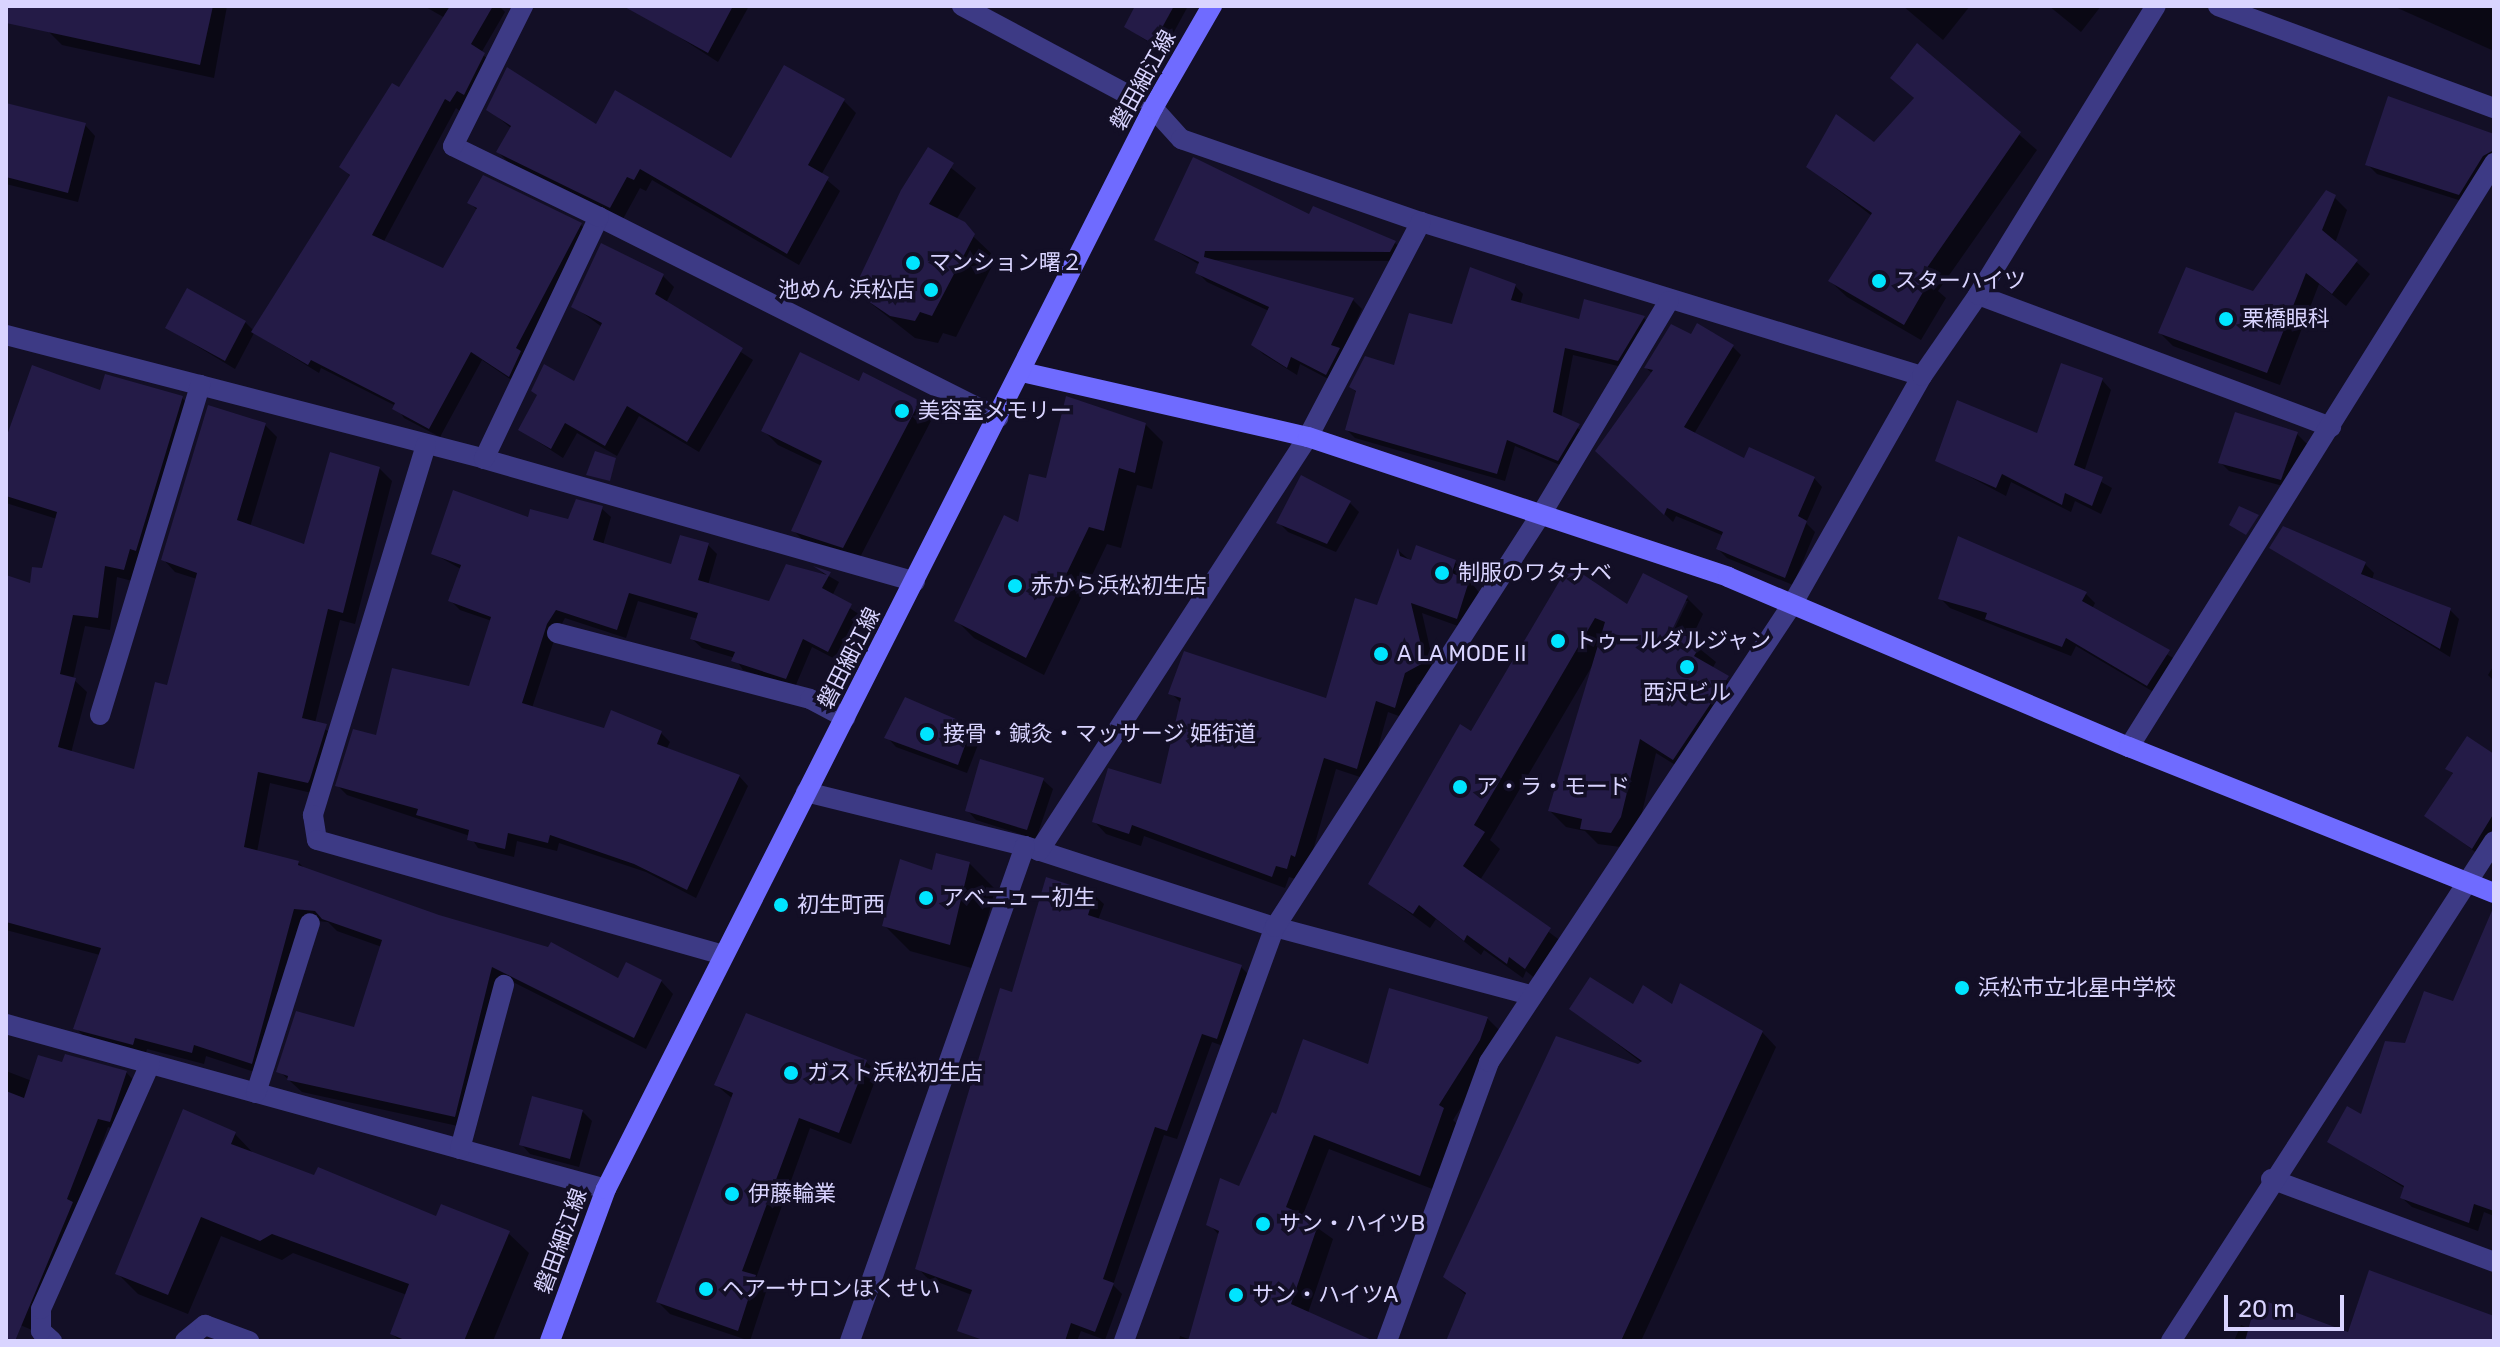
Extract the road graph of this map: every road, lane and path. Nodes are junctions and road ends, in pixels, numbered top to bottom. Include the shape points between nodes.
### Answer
1 (523, 6) edge
2 (962, 6) edge
3 (1212, 6) edge
4 (2156, 6) edge
5 (2218, 6) edge
6 (1153, 108) junction
7 (2494, 108) edge
8 (2494, 163) edge
9 (599, 217) junction
10 (1421, 222) junction
11 (1978, 295) junction
12 (1669, 301) junction
13 (6, 335) edge
14 (1022, 372) junction
15 (1922, 376) junction
16 (200, 385) junction
17 (998, 418) junction
18 (2331, 427) junction
19 (1308, 437) junction
20 (426, 445) junction
21 (484, 459) junction
22 (1542, 513) junction
23 (915, 582) junction
24 (1793, 603) junction
25 (557, 633) dead end
26 (100, 715) dead end
27 (845, 718) junction
28 (2129, 747) junction
29 (806, 792) junction
30 (2494, 841) edge
31 (1032, 848) junction
32 (2468, 882) junction
33 (2494, 893) edge
34 (310, 923) dead end
35 (1275, 927) junction
36 (723, 955) junction
37 (504, 985) dead end
38 (1530, 995) junction
39 (6, 1024) edge
40 (150, 1064) junction
41 (256, 1093) junction
42 (460, 1149) junction
43 (2271, 1179) junction
44 (606, 1189) junction
45 (2494, 1262) edge
46 (52, 1341) edge
47 (185, 1341) edge
48 (249, 1341) edge
49 (550, 1341) edge
50 (850, 1341) edge
51 (1124, 1341) edge
52 (1387, 1341) edge
53 (2171, 1341) edge

1 - 9 street via 453,146
2 - 6 street
3 - 6 street, 磐田細江線
4 - 11 street
5 - 7 street
6 - 10 street via 1181,139
6 - 14 street, 磐田細江線
8 - 18 street
9 - 17 street
9 - 21 street
10 - 12 street
10 - 19 street
11 - 15 street
11 - 18 street
12 - 15 street
12 - 22 street
13 - 16 street
14 - 17 street, 磐田細江線
14 - 19 street
15 - 24 street
16 - 20 street
16 - 26 street
17 - 23 street, 磐田細江線
18 - 28 street
19 - 22 street
19 - 31 street
20 - 21 street
20 - 36 street via 313,815 317,840
21 - 23 street
22 - 24 street
22 - 35 street
23 - 27 street, 磐田細江線
24 - 28 street
24 - 38 street
25 - 27 street via 810,699
27 - 29 street, 磐田細江線
28 - 32 street
29 - 31 street
29 - 36 street, 磐田細江線
30 - 32 street
31 - 35 street
31 - 50 street
32 - 33 street
32 - 43 street
34 - 41 street
35 - 38 street
35 - 51 street
36 - 44 street, 磐田細江線
37 - 42 street
38 - 52 street via 1489,1062
39 - 40 street
40 - 41 street
40 - 46 street via 41,1309 41,1331
41 - 42 street
42 - 44 street
43 - 45 street
43 - 53 street
44 - 49 street, 磐田細江線
47 - 48 street via 205,1325

